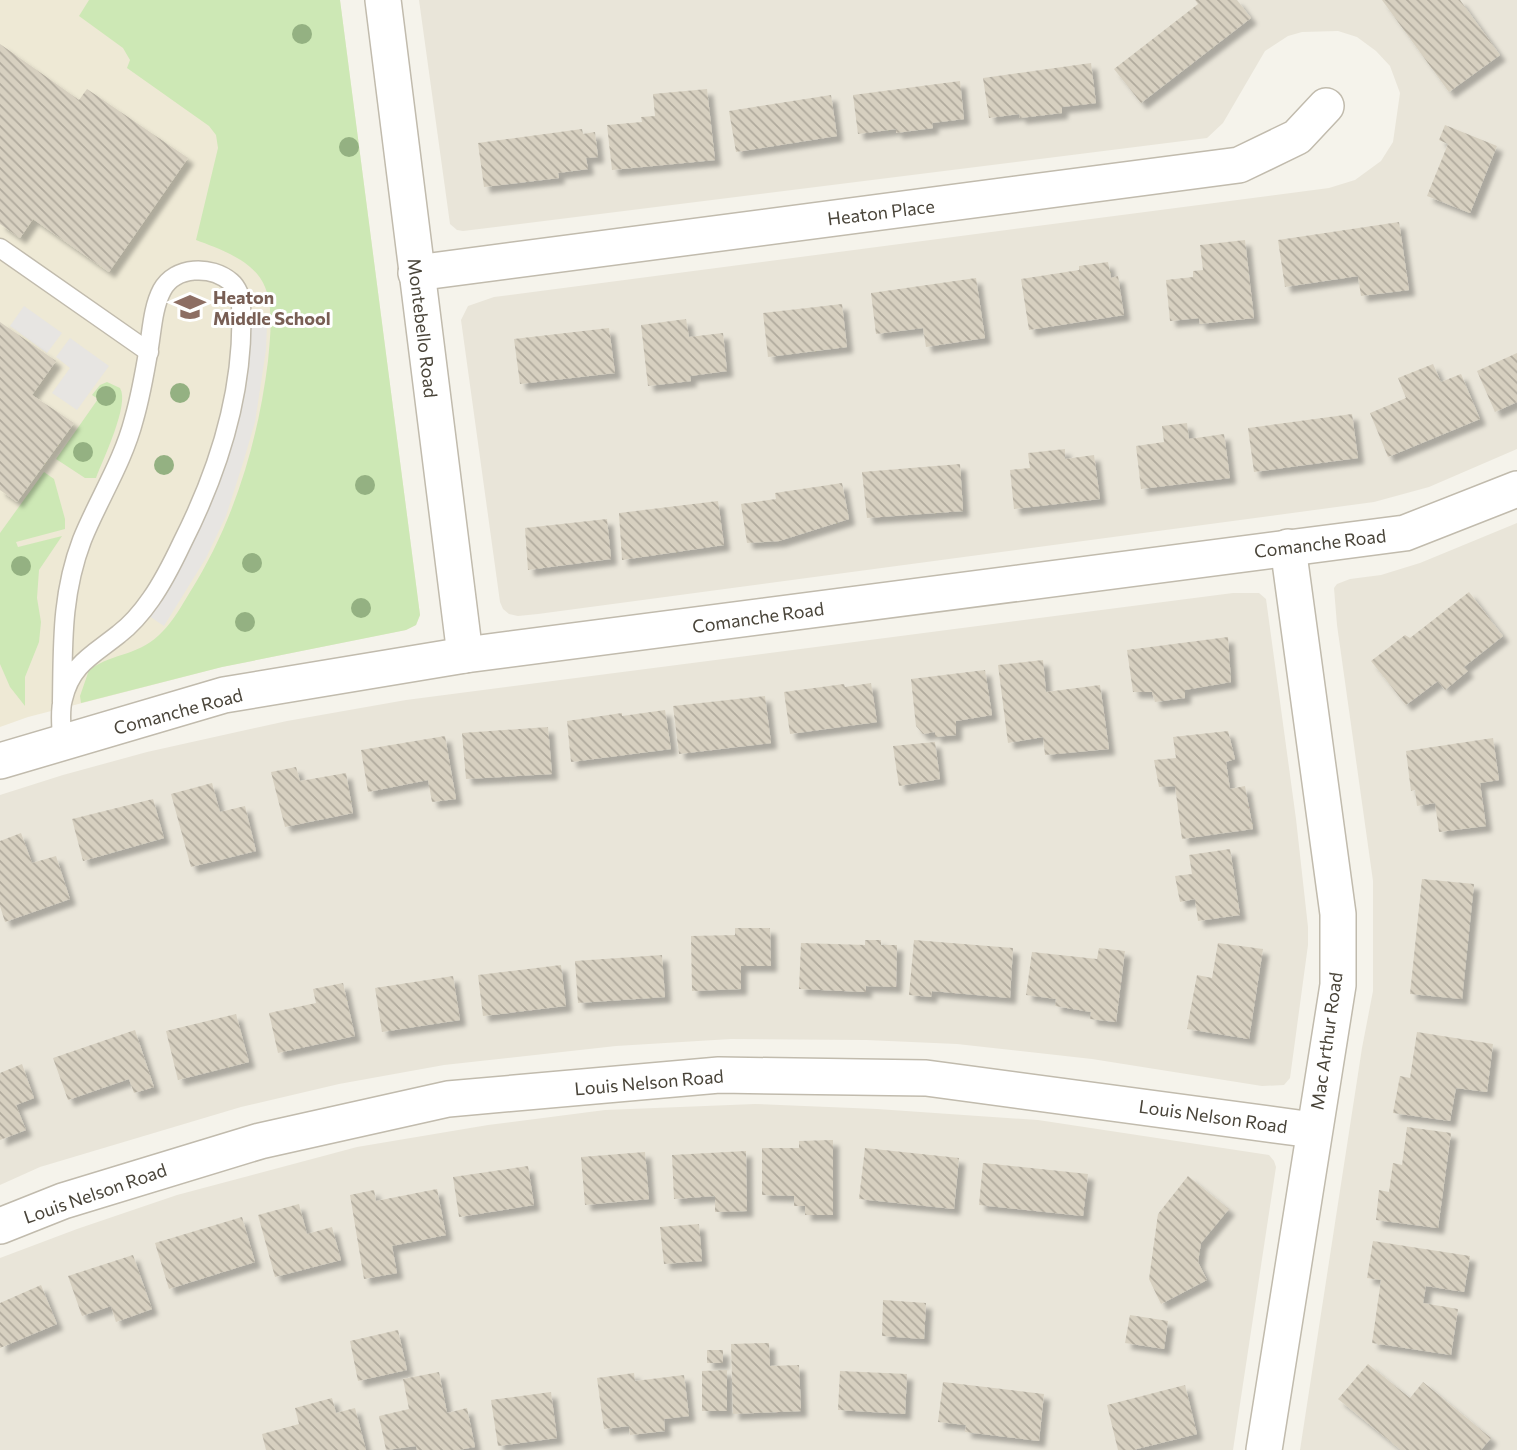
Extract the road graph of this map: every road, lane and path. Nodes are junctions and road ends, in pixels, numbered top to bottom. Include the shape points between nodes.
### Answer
1 (383, 0) edge
2 (1326, 106) dead end
3 (0, 248) edge
4 (416, 273) junction
5 (149, 352) junction
6 (1517, 489) edge
7 (1288, 547) junction
8 (465, 656) junction
9 (62, 702) junction
10 (62, 742) junction
11 (0, 761) edge
12 (1313, 1130) junction
13 (0, 1226) edge
14 (1264, 1450) edge

1 - 4 street, Montebello Road
2 - 4 street, Heaton Place via 1297,137 1239,165
3 - 5 lane
4 - 8 street, Montebello Road
5 - 9 lane via 130,432 71,576 65,604
5 - 9 lane via 159,299 174,276 207,271 221,274 234,285 241,301 240,356 215,471 153,597 121,633 80,663
6 - 7 street, Comanche Road via 1405,533
7 - 8 street, Comanche Road
7 - 12 street, Mac Arthur Road via 1338,914 1338,985
8 - 10 street, Comanche Road via 224,695
9 - 10 lane
10 - 11 street, Comanche Road
12 - 13 street, Louis Nelson Road via 926,1078 719,1076 448,1099 260,1141 63,1201
12 - 14 street, Mac Arthur Road

